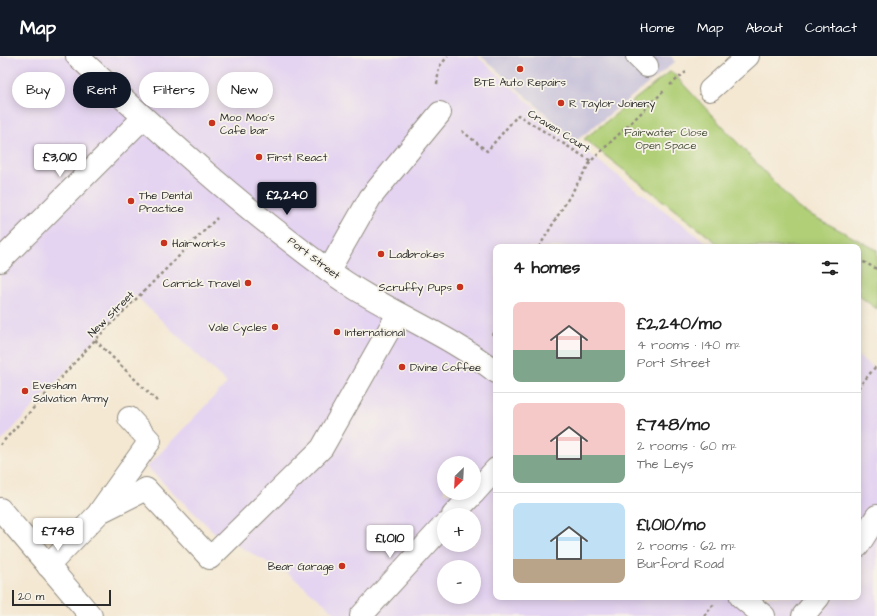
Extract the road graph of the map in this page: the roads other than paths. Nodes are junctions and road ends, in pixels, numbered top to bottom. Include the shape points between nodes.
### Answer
1 (77, 56) edge
2 (748, 56) edge
3 (710, 90) dead end
4 (440, 113) road end
5 (143, 118) junction
6 (0, 262) edge
7 (329, 270) junction
8 (398, 314) junction
9 (493, 370) edge
10 (129, 418) dead end
11 (493, 472) edge
12 (481, 485) edge
13 (468, 500) edge
14 (460, 508) edge
15 (0, 509) edge
16 (100, 512) junction
17 (877, 516) edge
18 (437, 533) edge
19 (861, 541) edge
20 (48, 566) junction
21 (745, 600) edge
22 (816, 600) edge
23 (91, 616) edge
24 (361, 616) edge
25 (764, 616) edge
26 (803, 616) edge

1 - 5 main road, Port Street
2 - 3 main road
4 - 7 main road via 370,198
5 - 6 main road
5 - 7 main road, Port Street via 237,198
7 - 8 main road, Port Street
8 - 9 main road, Port Street via 478,357
8 - 16 main road via 322,448 210,558 146,489
10 - 16 main road via 150,441
11 - 12 main road
13 - 14 main road
15 - 20 main road
16 - 20 main road
17 - 19 main road
18 - 24 main road
20 - 23 main road
21 - 25 main road
22 - 26 main road

